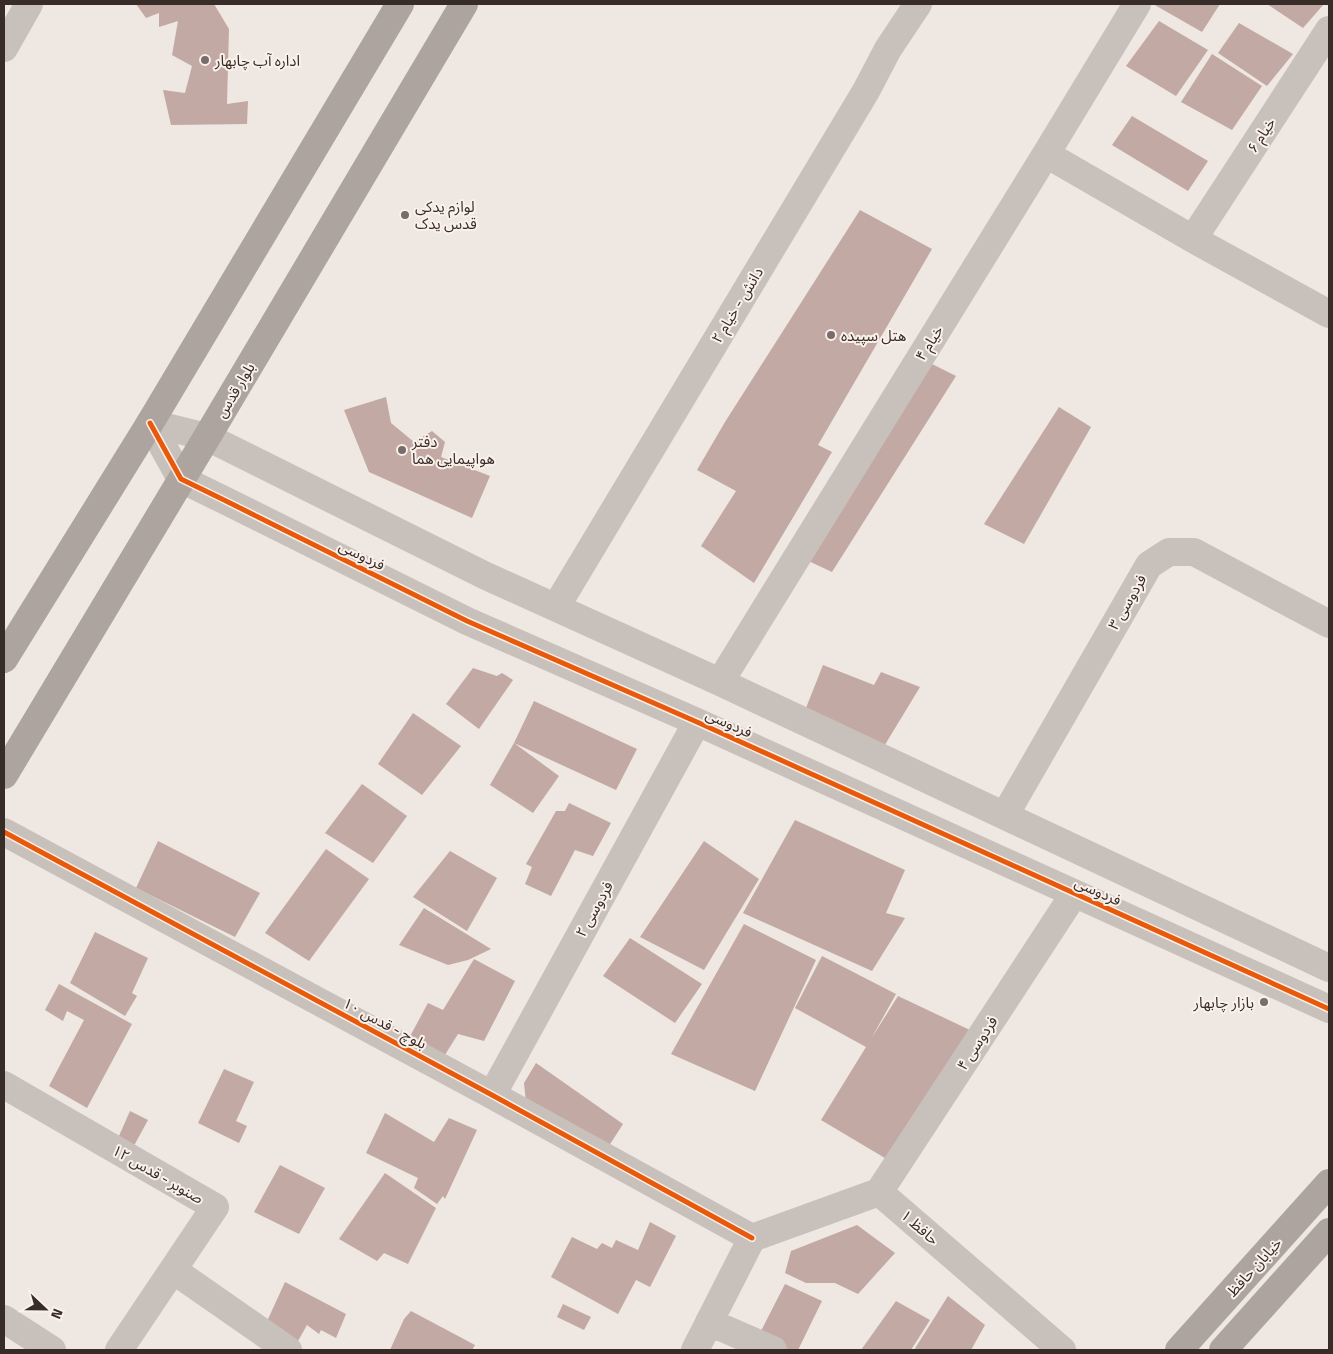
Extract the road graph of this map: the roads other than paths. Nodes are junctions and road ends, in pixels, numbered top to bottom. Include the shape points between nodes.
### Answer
1 (29, 4) edge
2 (400, 4) edge
3 (464, 4) edge
4 (918, 4) edge
5 (1137, 4) edge
6 (1329, 30) edge
7 (4, 48) edge
8 (1046, 154) junction
9 (1194, 239) junction
10 (1329, 314) edge
11 (150, 424) junction
12 (207, 437) junction
13 (181, 479) junction
14 (556, 607) junction
15 (1329, 624) edge
16 (11, 631) edge
17 (4, 659) edge
18 (720, 682) junction
19 (697, 722) junction
20 (4, 775) edge
21 (1005, 816) junction
22 (4, 832) edge
23 (1074, 894) junction
24 (1329, 968) edge
25 (1329, 1009) edge
26 (4, 1086) edge
27 (492, 1095) junction
28 (1329, 1183) edge
29 (879, 1192) junction
30 (1329, 1232) edge
31 (752, 1238) junction
32 (173, 1270) junction
33 (4, 1319) edge
34 (710, 1322) junction
35 (52, 1350) edge
36 (119, 1350) edge
37 (288, 1350) edge
38 (695, 1350) edge
39 (773, 1350) edge
40 (1062, 1350) edge
41 (1179, 1350) edge
42 (1223, 1350) edge

1 - 7 street
2 - 11 main road
3 - 12 main road, بلوار قدس
4 - 14 street, دانش - خیام ۲
5 - 8 street, خیام ۴
6 - 9 street, خیام ۶
8 - 9 street
8 - 18 street, خیام ۴
9 - 10 street
11 - 12 street, فردوسی
11 - 13 street
11 - 16 main road
12 - 13 main road, بلوار قدس
12 - 14 street, فردوسی via 478,572
13 - 19 street, فردوسی via 467,621
13 - 20 main road, بلوار قدس
14 - 18 street, فردوسی
15 - 21 street, فردوسی ۳ via 1194,552 1169,552 1149,565
16 - 17 main road
18 - 21 street, فردوسی
19 - 23 street, فردوسی
19 - 27 street, فردوسی ۲
21 - 24 street, فردوسی
22 - 27 street, بلوچ - قدس ۱۰
23 - 25 street, فردوسی
23 - 29 street, فردوسی ۴
26 - 32 street, صنوبر - قدس ۱۲ via 215,1207
27 - 31 street, بلوچ - قدس ۱۰
28 - 41 main road, خیابان حافظ
29 - 31 street
29 - 40 street, حافظ ۱
30 - 42 main road
31 - 34 street
32 - 36 street, صنوبر - قدس ۱۲
32 - 37 street
33 - 35 street
34 - 38 street
34 - 39 street

